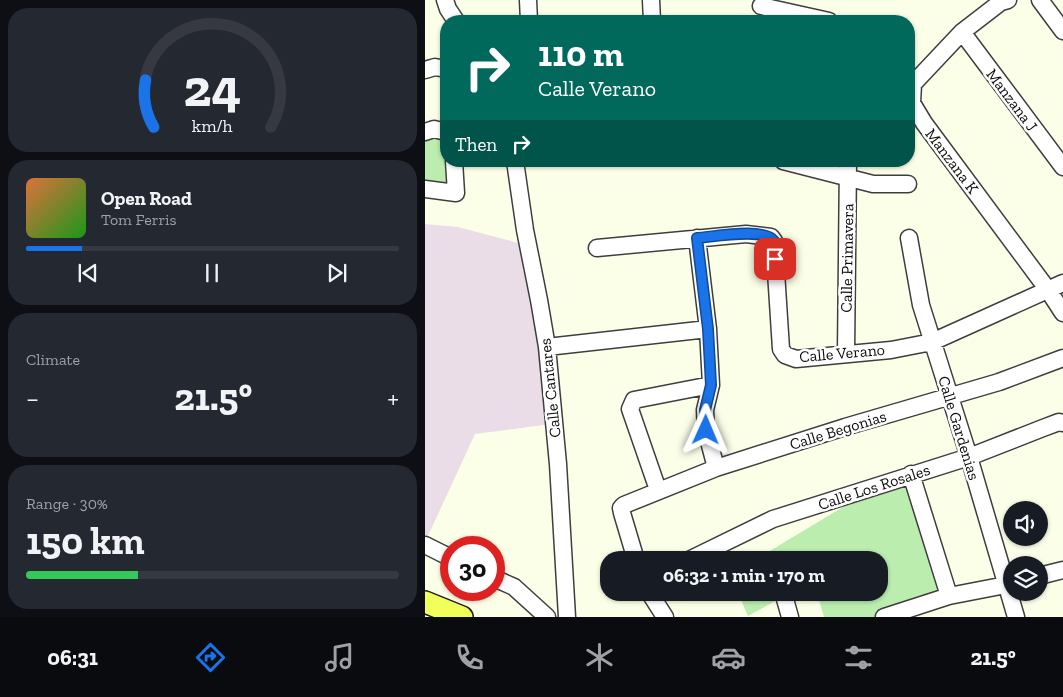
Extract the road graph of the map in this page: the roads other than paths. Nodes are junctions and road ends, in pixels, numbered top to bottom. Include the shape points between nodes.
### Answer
1 (445, 0) edge
2 (528, 0) edge
3 (651, 0) edge
4 (1008, 0) edge
5 (1040, 0) edge
6 (761, 9) edge
7 (452, 15) edge
8 (529, 15) edge
9 (652, 15) edge
10 (795, 15) edge
11 (1063, 31) edge
12 (962, 32) junction
13 (440, 68) edge
14 (425, 70) edge
15 (915, 80) edge
16 (915, 109) edge
17 (440, 130) edge
18 (425, 132) edge
19 (454, 167) edge
20 (516, 167) edge
21 (832, 167) edge
22 (1063, 168) edge
23 (848, 169) edge
24 (908, 184) dead end
25 (425, 189) edge
26 (697, 238) junction
27 (909, 238) dead end
28 (597, 248) dead end
29 (1055, 286) edge
30 (1063, 312) edge
31 (708, 329) junction
32 (932, 342) junction
33 (547, 347) junction
34 (845, 354) junction
35 (1063, 358) edge
36 (711, 385) junction
37 (949, 397) junction
38 (1063, 423) edge
39 (969, 457) junction
40 (716, 468) junction
41 (911, 474) junction
42 (658, 490) junction
43 (425, 546) edge
44 (633, 551) edge
45 (707, 551) edge
46 (440, 553) edge
47 (1003, 565) edge
48 (1063, 570) edge
49 (1048, 574) edge
50 (505, 583) edge
51 (1003, 585) edge
52 (949, 596) junction
53 (655, 601) edge
54 (786, 601) edge
55 (1013, 601) edge
56 (425, 602) edge
57 (462, 617) edge
58 (547, 617) edge
59 (567, 617) edge
60 (665, 617) edge
61 (790, 617) edge
62 (883, 617) edge
63 (1016, 617) edge

1 - 7 street
2 - 8 street
3 - 9 street
4 - 12 street, Manzana K
5 - 11 street
6 - 10 street
12 - 15 street, Manzana K
12 - 22 street, Manzana J
13 - 14 street
16 - 29 street, Manzana K
17 - 18 street
19 - 25 street via 456,193
20 - 33 street, Calle Cantares
21 - 23 street
23 - 24 street via 873,184
23 - 34 street, Calle Primavera
26 - 28 street, Calle Verano
26 - 31 street
26 - 34 street, Calle Verano via 746,234 771,237 774,241 781,349 785,355 796,359
27 - 32 street, Calle Gardenias via 921,305
29 - 30 street, Manzana K
29 - 32 street, Calle Verano
31 - 33 street
31 - 36 street
32 - 34 street, Calle Verano
32 - 37 street, Calle Gardenias
33 - 59 street, Calle Cantares
35 - 37 street, Calle Begonias
36 - 40 street via 705,410 706,430
36 - 42 street via 632,403 630,409
37 - 39 street, Calle Gardenias
37 - 40 street, Calle Begonias
38 - 39 street, Calle Los Rosales
39 - 41 street, Calle Los Rosales
39 - 47 street, Calle Gardenias
40 - 42 street, Calle Begonias
41 - 45 street, Calle Los Rosales via 773,519
41 - 52 street
42 - 44 street, Calle Begonias via 621,508
43 - 46 street
48 - 49 street
50 - 58 street via 514,587
51 - 52 street
52 - 62 street
53 - 60 street
54 - 61 street
55 - 63 street, Calle Gardenias
56 - 57 main road

